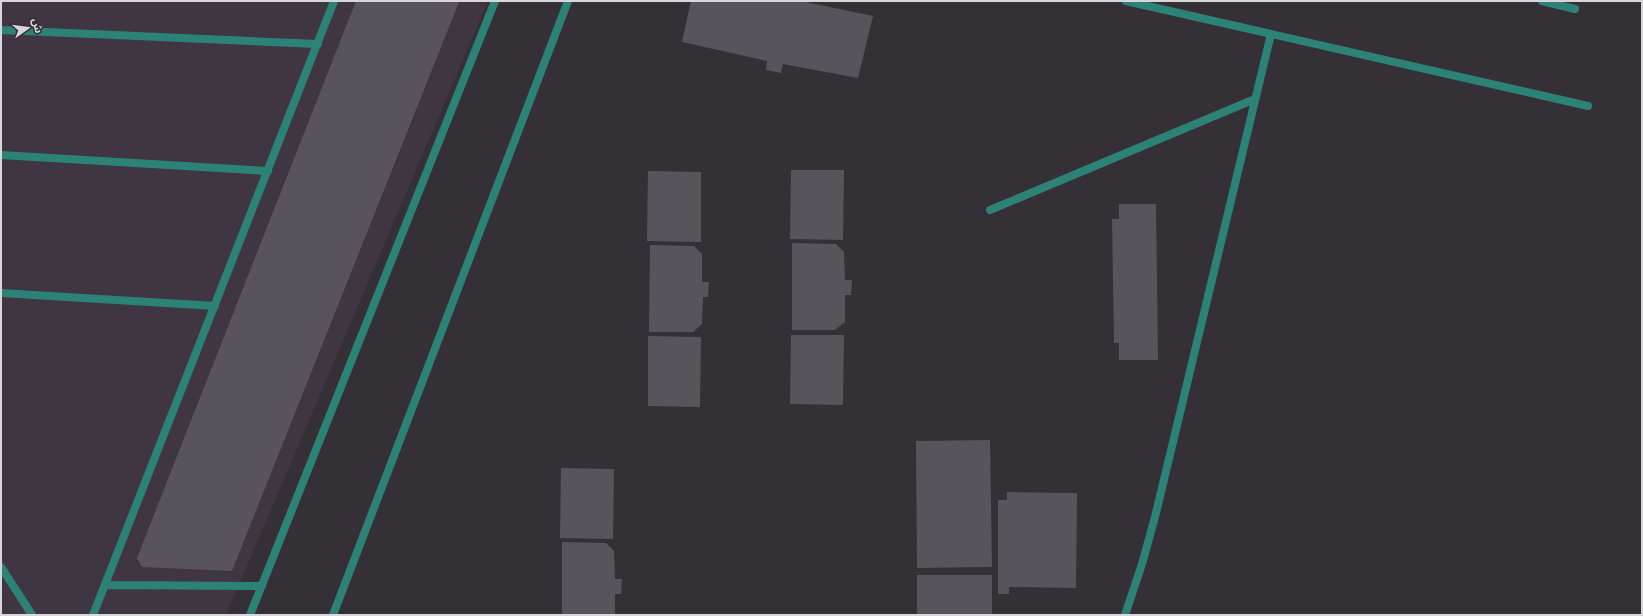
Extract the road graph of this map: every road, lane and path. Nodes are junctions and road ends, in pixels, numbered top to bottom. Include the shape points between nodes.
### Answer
1 (334, 1) edge
2 (495, 1) edge
3 (568, 1) edge
4 (1126, 1) edge
5 (1542, 1) edge
6 (1575, 9) dead end
7 (1, 30) edge
8 (1271, 34) junction
9 (318, 44) junction
10 (1255, 99) junction
11 (1588, 106) dead end
12 (1, 155) edge
13 (268, 171) junction
14 (990, 210) dead end
15 (1, 293) edge
16 (215, 306) junction
17 (1, 567) edge
18 (105, 585) junction
19 (262, 586) junction
20 (32, 615) edge
21 (93, 615) edge
22 (250, 615) edge
23 (333, 615) edge
24 (1125, 615) edge

1 - 9 lane
2 - 19 lane
3 - 23 lane
4 - 8 lane
5 - 6 lane
7 - 9 lane
8 - 10 lane
8 - 11 lane
9 - 13 lane
10 - 14 lane
10 - 24 lane via 1155,517
12 - 13 lane
13 - 16 lane
15 - 16 lane
16 - 18 lane
17 - 20 lane
18 - 19 lane
18 - 21 lane
19 - 22 lane

